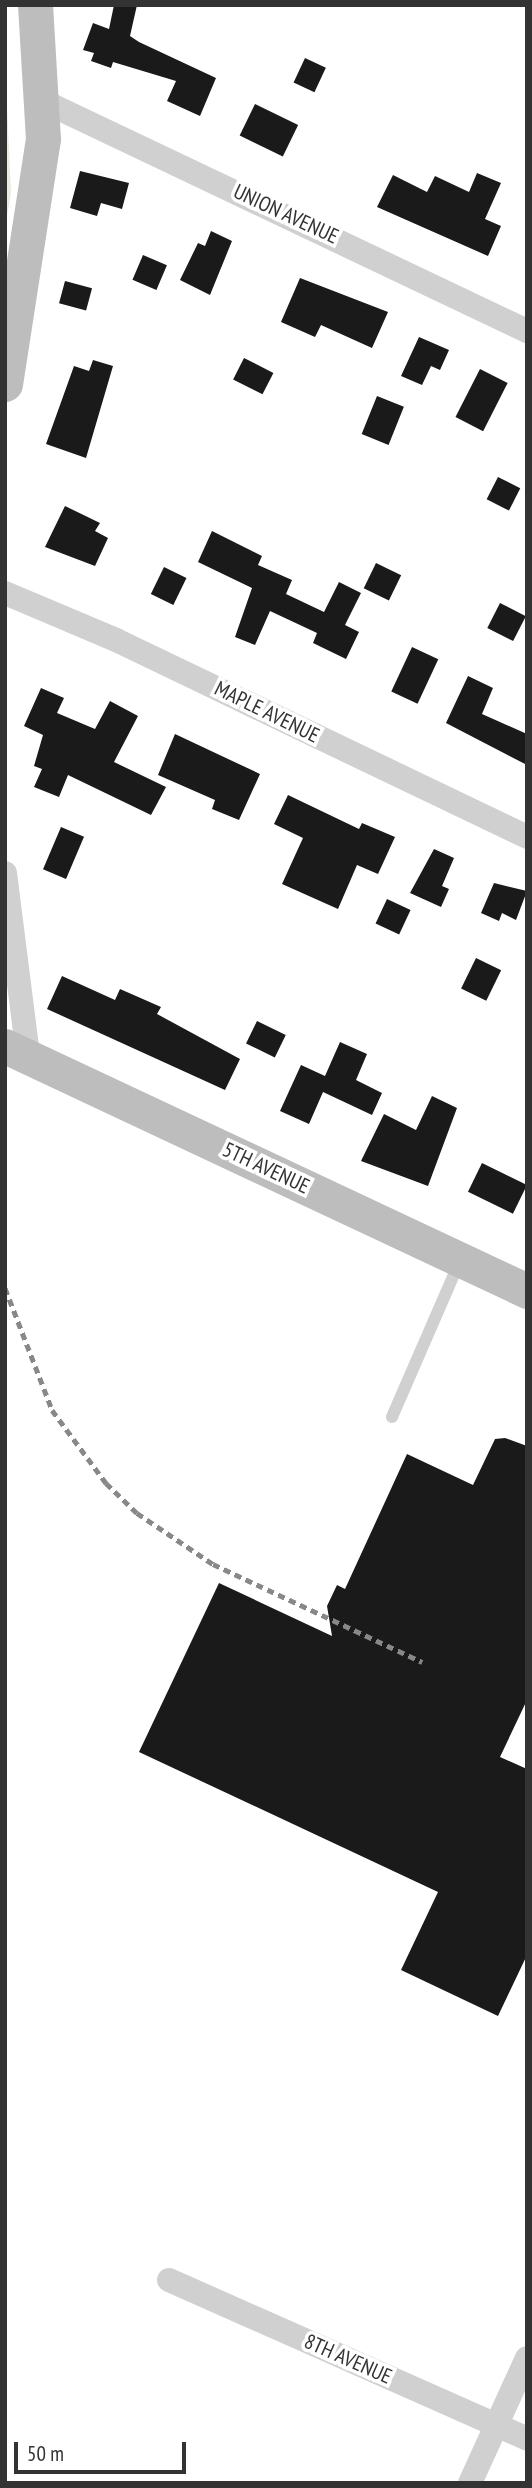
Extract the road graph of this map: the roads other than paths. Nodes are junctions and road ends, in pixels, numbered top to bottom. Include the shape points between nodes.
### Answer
1 (34, 5) edge
2 (43, 101) junction
3 (527, 331) edge
4 (5, 384) edge
5 (5, 593) edge
6 (527, 836) edge
7 (5, 873) edge
8 (17, 1051) edge
9 (460, 1259) junction
10 (527, 1291) edge
11 (392, 1417) dead end
12 (169, 2280) dead end
13 (527, 2358) edge
14 (496, 2425) junction
15 (527, 2439) edge
16 (470, 2483) edge

1 - 2 street
2 - 3 street, UNION AVENUE
2 - 4 street via 33,215
5 - 6 street, MAPLE AVENUE via 116,640
7 - 8 street
8 - 9 street, 5TH AVENUE
9 - 10 street, 5TH AVENUE
9 - 11 lane
12 - 14 street, 8TH AVENUE
13 - 14 street
14 - 15 street, 8TH AVENUE
14 - 16 street

